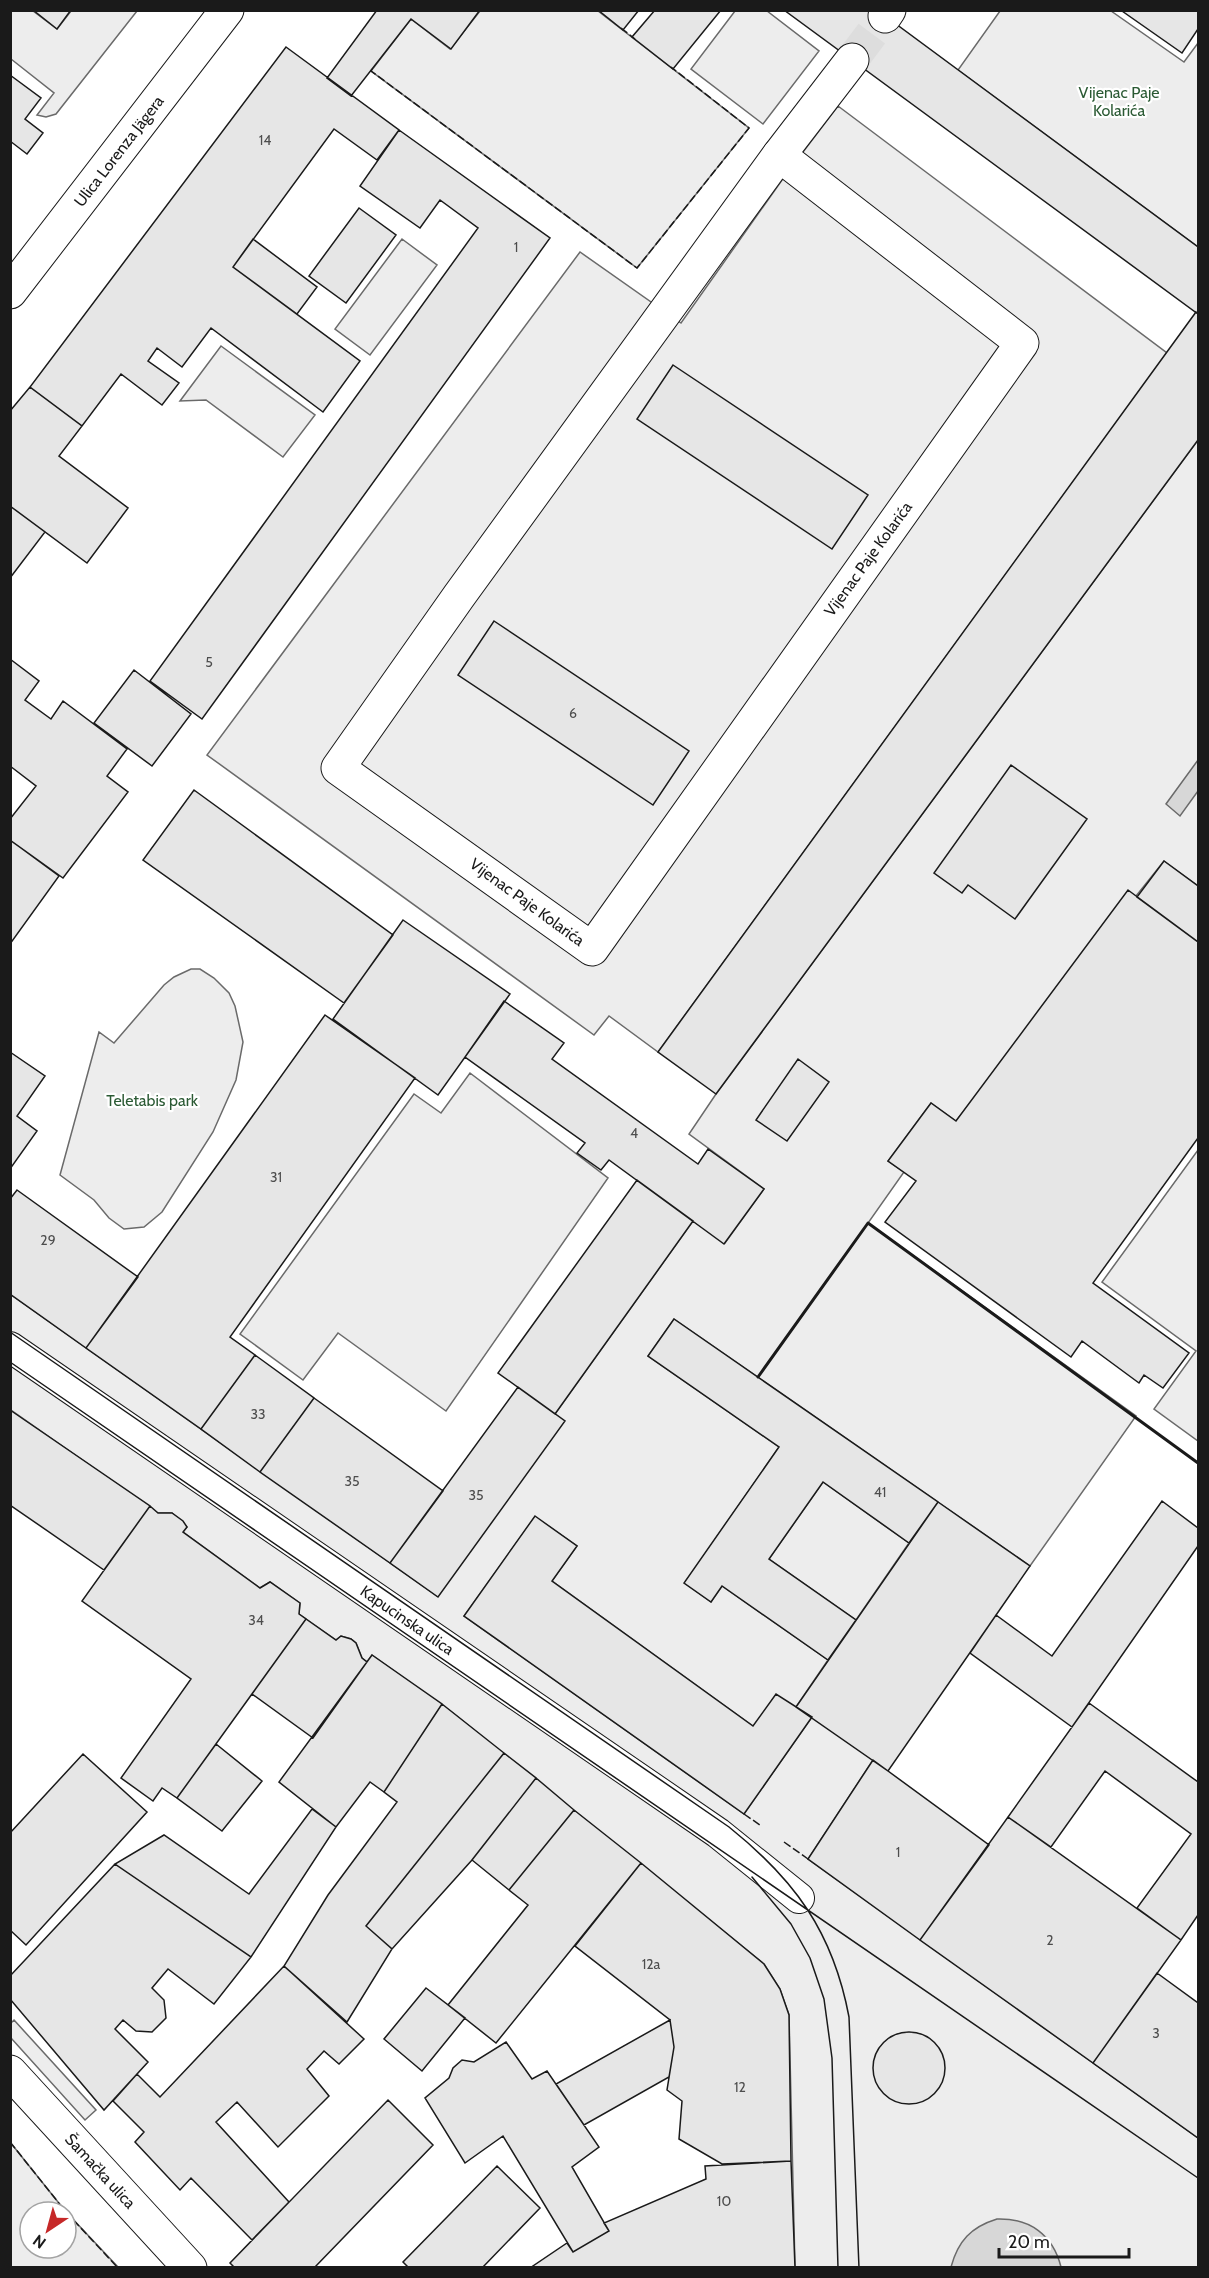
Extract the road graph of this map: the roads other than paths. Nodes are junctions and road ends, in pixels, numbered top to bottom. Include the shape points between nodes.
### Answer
1 (227, 10) edge
2 (852, 60) tunnel mouth
3 (779, 155) junction
4 (10, 292) edge
5 (10, 1347) edge
6 (799, 1898) dead end
7 (10, 2072) edge
8 (190, 2268) edge

1 - 4 street, Ulica Lorenza Jägera
2 - 3 street, Vijenac Paje Kolarića
3 - 3 street, Vijenac Paje Kolarića via 338,768 592,949 1022,343
5 - 6 street, Kapucinska ulica via 718,1833
7 - 8 street, Šamačka ulica

